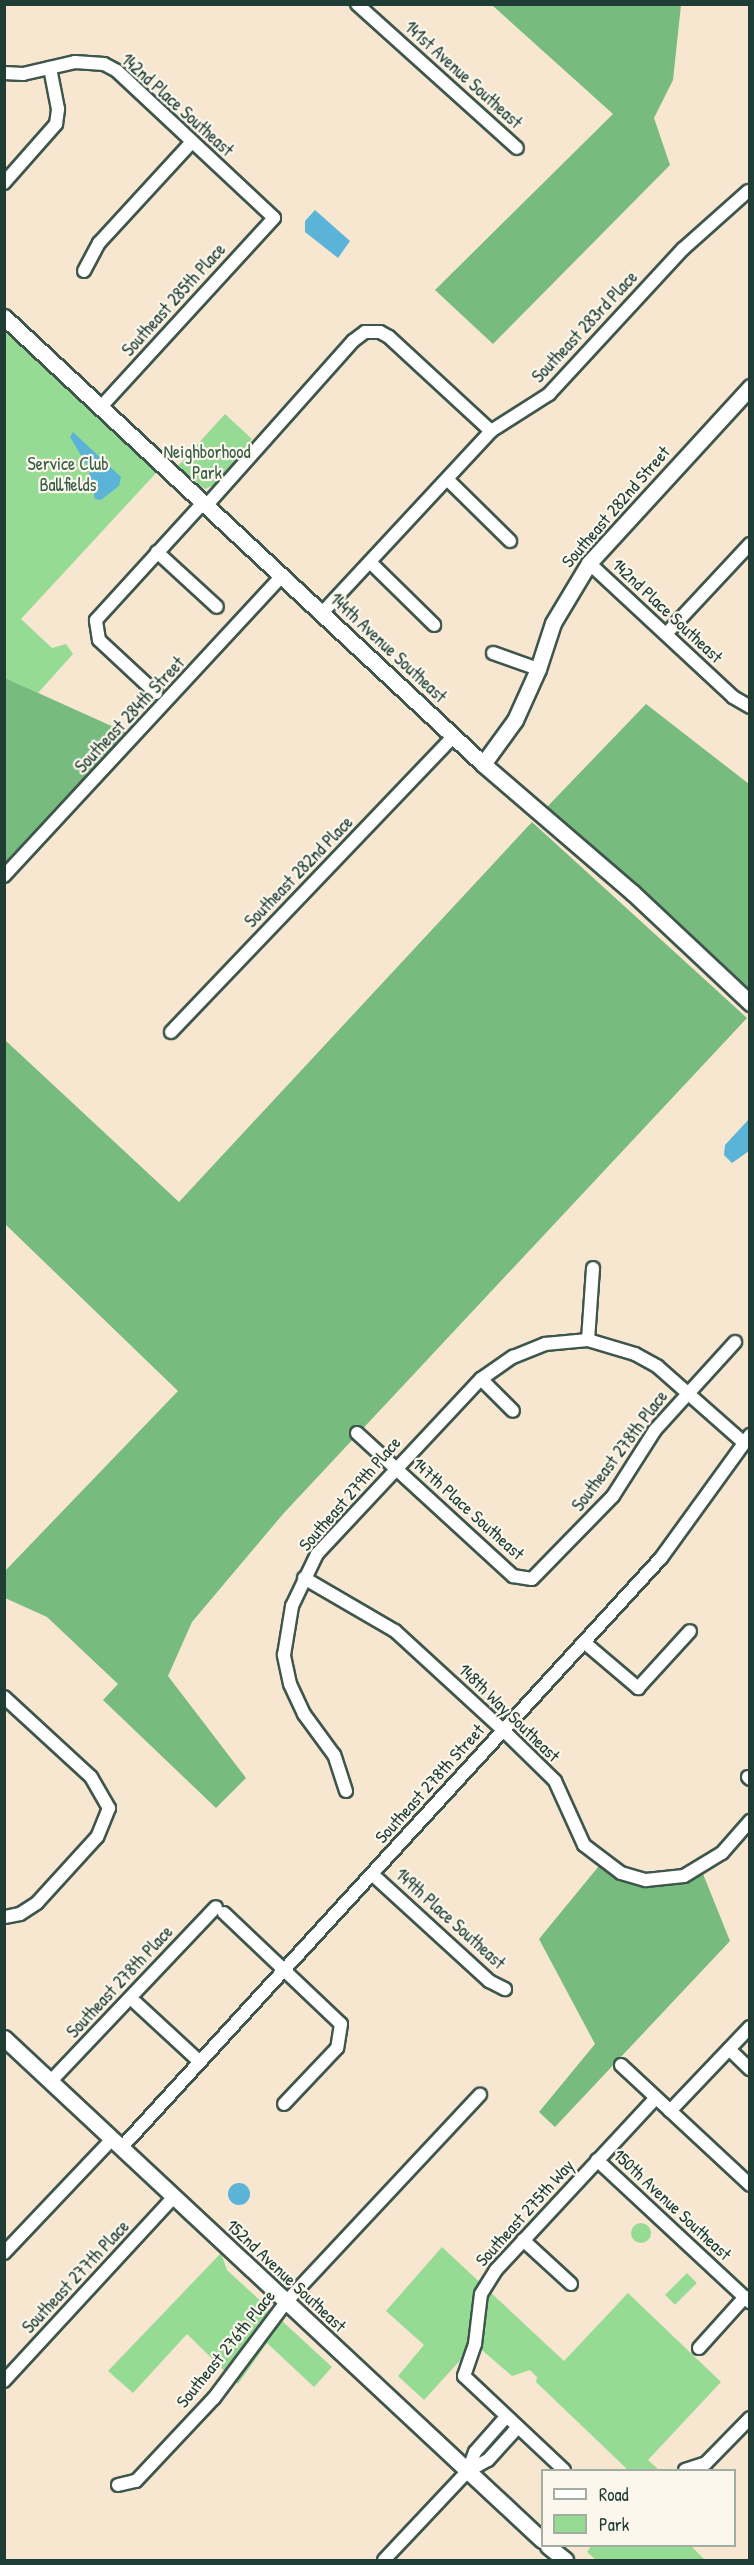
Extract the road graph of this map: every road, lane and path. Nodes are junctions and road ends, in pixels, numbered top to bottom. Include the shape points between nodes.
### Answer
1 (357, 4) edge
2 (50, 68) junction
3 (4, 73) edge
4 (192, 142) junction
5 (517, 148) dead end
6 (4, 183) edge
7 (748, 191) edge
8 (274, 218) joint
9 (84, 271) dead end
10 (4, 317) edge
11 (750, 387) edge
12 (101, 407) junction
13 (491, 431) junction
14 (448, 480) junction
15 (204, 504) junction
16 (510, 541) dead end
17 (750, 544) edge
18 (157, 552) junction
19 (370, 562) junction
20 (589, 563) junction
21 (281, 577) junction
22 (217, 607) dead end
23 (322, 614) junction
24 (434, 625) dead end
25 (666, 634) junction
26 (493, 653) dead end
27 (538, 669) junction
28 (156, 693) dead end
29 (750, 707) edge
30 (453, 736) junction
31 (483, 764) junction
32 (4, 876) edge
33 (750, 1003) edge
34 (171, 1032) dead end
35 (593, 1268) dead end
36 (588, 1340) junction
37 (735, 1342) dead end
38 (481, 1379) junction
39 (688, 1393) junction
40 (513, 1411) dead end
41 (357, 1433) dead end
42 (746, 1438) edge
43 (396, 1468) junction
44 (304, 1578) junction
45 (532, 1580) joint
46 (690, 1631) dead end
47 (585, 1643) junction
48 (4, 1697) edge
49 (503, 1730) junction
50 (346, 1791) dead end
51 (750, 1821) edge
52 (372, 1874) junction
53 (5, 1917) edge
54 (285, 1969) junction
55 (505, 1989) dead end
56 (136, 2002) dead end
57 (750, 2027) edge
58 (4, 2038) edge
59 (729, 2049) junction
60 (200, 2062) junction
61 (621, 2065) dead end
62 (750, 2069) edge
63 (50, 2082) junction
64 (480, 2095) dead end
65 (656, 2098) junction
66 (285, 2104) dead end
67 (670, 2111) junction
68 (118, 2142) junction
69 (597, 2160) junction
70 (750, 2185) edge
71 (174, 2197) junction
72 (523, 2240) junction
73 (4, 2253) edge
74 (571, 2284) dead end
75 (747, 2300) edge
76 (286, 2302) junction
77 (699, 2348) dead end
78 (4, 2381) edge
79 (506, 2418) junction
80 (750, 2418) edge
81 (517, 2428) junction
82 (563, 2469) edge
83 (688, 2469) edge
84 (468, 2471) junction
85 (118, 2485) dead end
86 (541, 2538) edge
87 (549, 2547) edge
88 (384, 2560) edge
89 (565, 2560) edge

1 - 5 street, 141st Avenue Southeast
2 - 3 street, 142nd Place Southeast via 23,74
2 - 4 street, 142nd Place Southeast via 75,62 104,64 117,71
2 - 6 street via 58,110 56,124
4 - 8 street, 142nd Place Southeast
4 - 9 street via 99,243
7 - 13 street, Southeast 283rd Place via 683,249 549,394
8 - 12 street, Southeast 285th Place
10 - 12 street, 144th Avenue Southeast
11 - 20 street, Southeast 282nd Street
12 - 15 street, 144th Avenue Southeast
13 - 14 street, Southeast 283rd Place
13 - 15 street via 389,337 375,331 356,337
14 - 16 street
14 - 19 street, Southeast 283rd Place
15 - 18 street
15 - 21 street, 144th Avenue Southeast
17 - 25 street
18 - 22 street
18 - 28 street via 99,614 95,629 99,640
19 - 23 street, Southeast 283rd Place
19 - 24 street
20 - 25 street, 142nd Place Southeast
20 - 27 street, Southeast 282nd Street via 553,623
21 - 23 street, 144th Avenue Southeast
21 - 32 street, Southeast 284th Street
23 - 30 street, 144th Avenue Southeast
25 - 29 street, 142nd Place Southeast via 733,698
26 - 27 street
27 - 31 street, Southeast 282nd Street via 515,720
30 - 31 street, 144th Avenue Southeast
30 - 34 street, Southeast 282nd Place
31 - 33 street, 144th Avenue Southeast via 633,894
35 - 36 street
36 - 38 street, Southeast 279th Place via 545,1344 513,1357
36 - 39 street via 635,1354 658,1367
37 - 39 street, Southeast 278th Place
38 - 40 street
38 - 43 street, Southeast 279th Place
39 - 42 street
39 - 45 street, Southeast 278th Place via 655,1430 614,1496
41 - 43 street, 147th Place Southeast
42 - 47 street, Southeast 278th Street via 682,1532
43 - 44 street, Southeast 279th Place via 317,1554
43 - 45 street, 147th Place Southeast via 513,1576
44 - 49 street, 148th Way Southeast via 395,1631
44 - 50 street, Southeast 279th Place via 292,1606 284,1655 290,1684 304,1714 334,1755
46 - 47 street via 638,1688
47 - 49 street, Southeast 278th Street
48 - 53 street via 91,1777 109,1808 97,1837 37,1903
49 - 51 street, 148th Way Southeast via 555,1781 585,1845 621,1873 646,1880 668,1880 701,1869 722,1853
49 - 52 street, Southeast 278th Street
52 - 54 street, Southeast 278th Street
52 - 55 street, 149th Place Southeast via 489,1981
54 - 60 street, Southeast 278th Street
54 - 63 street, Southeast 278th Place via 220,1910
54 - 66 street via 334,2015 341,2032 337,2048
56 - 60 street
57 - 59 street
58 - 63 street, 152nd Avenue Southeast
59 - 62 street
59 - 67 street
60 - 68 street, Southeast 278th Street
61 - 65 street
63 - 68 street, 152nd Avenue Southeast
64 - 76 street, Southeast 276th Place
65 - 67 street
65 - 69 street, Southeast 275th Way
67 - 70 street
68 - 71 street, 152nd Avenue Southeast
68 - 73 street, Southeast 278th Street
69 - 72 street, Southeast 275th Way
69 - 75 street, 150th Avenue Southeast
71 - 76 street, 152nd Avenue Southeast
71 - 78 street, Southeast 277th Place
72 - 74 street
72 - 79 street, Southeast 275th Way via 490,2277 481,2294 475,2344 464,2376
75 - 77 street
76 - 84 street, 152nd Avenue Southeast
76 - 85 street, Southeast 276th Place via 214,2398 136,2481
79 - 81 street
79 - 84 street via 475,2451
80 - 83 street via 706,2463
81 - 82 street
81 - 84 street via 488,2460
84 - 86 street, 152nd Avenue Southeast
84 - 88 street
87 - 89 street

